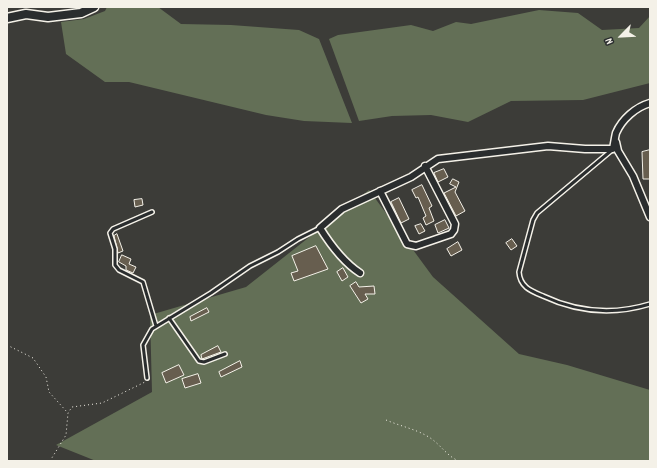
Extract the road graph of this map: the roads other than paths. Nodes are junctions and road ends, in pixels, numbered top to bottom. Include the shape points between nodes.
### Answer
1 (94, 7) edge
2 (7, 18) edge
3 (650, 103) edge
4 (616, 139) junction
5 (613, 149) junction
6 (425, 166) junction
7 (380, 191) junction
8 (152, 212) dead end
9 (650, 217) edge
10 (320, 228) junction
11 (360, 273) dead end
12 (650, 304) edge
13 (169, 318) junction
14 (156, 326) junction
15 (225, 354) dead end
16 (147, 378) road end

1 - 2 street via 81,13 48,16 26,14
3 - 4 street via 630,114 616,134
4 - 5 street
4 - 9 street via 618,151 633,176
5 - 6 street via 548,146 449,157
5 - 12 lane via 537,213 533,220 519,279 531,291 571,307 608,311 630,310
6 - 7 street via 411,177
6 - 7 street via 455,224 451,234 416,246 407,244
7 - 10 street via 342,209
8 - 14 lane via 113,229 110,233 115,249 115,265 119,270 143,282
10 - 11 street via 332,246
10 - 13 lane via 250,266
13 - 14 lane
13 - 15 lane via 199,361 204,362
14 - 16 lane via 143,345

